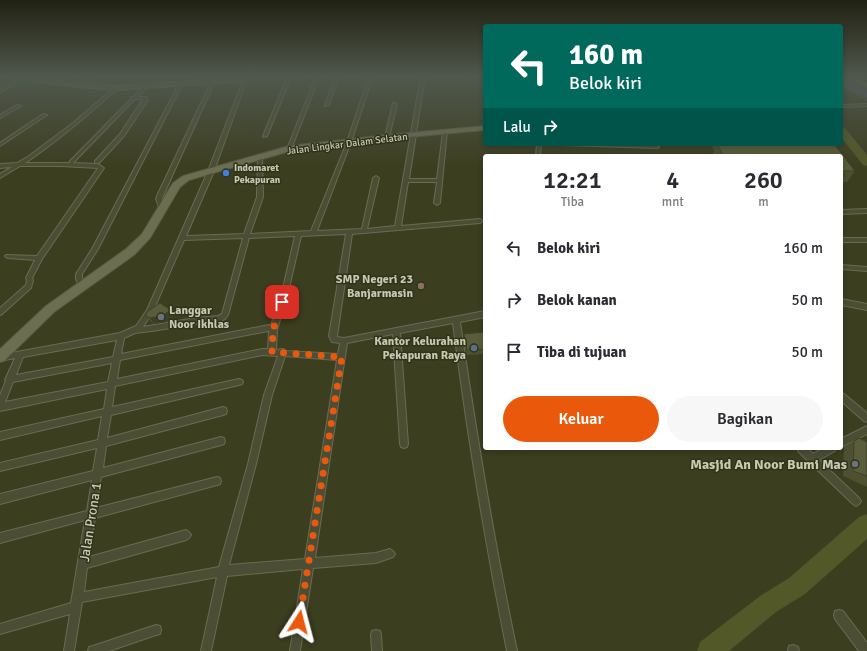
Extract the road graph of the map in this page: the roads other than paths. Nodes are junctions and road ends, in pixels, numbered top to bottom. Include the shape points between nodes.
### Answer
1 (20, 106) dead end
2 (94, 106) edge
3 (126, 106) edge
4 (142, 106) edge
5 (169, 106) edge
6 (201, 106) edge
7 (234, 106) edge
8 (277, 106) edge
9 (306, 106) edge
10 (361, 106) edge
11 (394, 106) edge
12 (418, 106) edge
13 (45, 115) dead end
14 (0, 117) edge
15 (483, 128) edge
16 (445, 132) junction
17 (414, 135) junction
18 (265, 136) dead end
19 (387, 137) junction
20 (349, 142) junction
21 (0, 145) edge
22 (625, 146) edge
23 (657, 147) dead end
24 (289, 149) junction
25 (260, 157) junction
26 (72, 162) dead end
27 (97, 162) dead end
28 (20, 164) junction
29 (0, 166) edge
30 (212, 170) junction
31 (0, 176) edge
32 (376, 178) dead end
33 (406, 180) junction
34 (440, 181) junction
35 (437, 203) dead end
36 (162, 209) junction
37 (867, 211) edge
38 (843, 212) edge
39 (480, 221) dead end
40 (398, 228) junction
41 (364, 231) junction
42 (349, 232) junction
43 (313, 234) junction
44 (298, 235) junction
45 (246, 237) junction
46 (182, 238) junction
47 (843, 240) edge
48 (867, 240) edge
49 (8, 256) dead end
50 (39, 258) junction
51 (843, 267) edge
52 (867, 269) edge
53 (82, 286) junction
54 (843, 302) edge
55 (867, 307) edge
56 (0, 312) edge
57 (483, 314) edge
58 (456, 320) junction
59 (133, 330) junction
60 (273, 330) junction
61 (396, 332) junction
62 (121, 336) junction
63 (344, 341) junction
64 (272, 352) junction
65 (283, 352) junction
66 (20, 355) junction
67 (342, 357) junction
68 (0, 358) edge
69 (117, 358) junction
70 (9, 380) junction
71 (239, 382) dead end
72 (111, 387) junction
73 (843, 398) edge
74 (0, 406) edge
75 (224, 411) dead end
76 (107, 412) junction
77 (867, 418) edge
78 (867, 430) edge
79 (0, 436) edge
80 (221, 441) dead end
81 (843, 442) edge
82 (102, 443) junction
83 (404, 444) dead end
84 (802, 450) edge
85 (828, 450) edge
86 (812, 459) junction
87 (0, 467) edge
88 (97, 475) junction
89 (217, 481) dead end
90 (0, 499) edge
91 (856, 501) dead end
92 (91, 514) junction
93 (186, 535) dead end
94 (0, 538) edge
95 (390, 554) dead end
96 (308, 563) junction
97 (83, 564) junction
98 (223, 571) junction
99 (77, 603) junction
100 (839, 615) dead end
101 (0, 629) edge
102 (156, 630) dead end
103 (376, 635) dead end
104 (69, 651) edge
105 (93, 651) edge
106 (206, 651) edge
107 (295, 651) edge
108 (377, 651) edge
109 (512, 651) edge
110 (866, 651) edge

1 - 14 street
2 - 28 street
3 - 26 street
4 - 27 street via 122,135
5 - 53 street via 95,249 79,274
6 - 36 street via 160,196
7 - 30 street
8 - 18 street
9 - 24 street
10 - 20 street
11 - 19 street
12 - 17 street
13 - 21 street
15 - 16 main road, Jalan Lingkar Dalam Selatan
16 - 17 main road, Jalan Lingkar Dalam Selatan
16 - 34 street
17 - 19 main road, Jalan Lingkar Dalam Selatan
17 - 33 street
19 - 20 main road, Jalan Lingkar Dalam Selatan
20 - 24 main road, Jalan Lingkar Dalam Selatan
20 - 43 street
22 - 23 street
24 - 25 main road, Jalan Lingkar Dalam Selatan
25 - 30 main road, Jalan Lingkar Dalam Selatan
25 - 45 street via 260,197
28 - 29 street
28 - 31 street
28 - 50 street via 101,168
30 - 36 main road, Jalan Lingkar Dalam Selatan via 181,181
30 - 46 street
32 - 41 street
33 - 34 street
33 - 40 street
34 - 35 street
36 - 53 main road, Jalan Lingkar Dalam Selatan via 146,236 130,252
37 - 38 street
39 - 40 street
40 - 41 street
41 - 42 street
42 - 43 street
42 - 63 street via 333,336 335,340
43 - 44 street
44 - 45 street
44 - 60 street
45 - 46 street
45 - 59 street via 224,317
46 - 59 street via 150,311
47 - 48 street
49 - 50 street
50 - 56 street via 28,278 29,286
51 - 52 street
53 - 68 main road, Jalan Lingkar Dalam Selatan via 50,309
54 - 55 street
57 - 58 street
58 - 61 street
58 - 109 street via 471,425
59 - 62 street
60 - 64 street
60 - 69 street via 268,328
61 - 63 street
61 - 83 street
62 - 66 street
62 - 69 street, Jalan Prona 1
63 - 67 street
64 - 65 street
64 - 72 street via 227,359
65 - 67 street
65 - 98 street via 268,395
66 - 68 street
66 - 70 street
67 - 96 street
69 - 70 street
69 - 72 street, Jalan Prona 1
70 - 74 street
71 - 76 street
72 - 74 street
72 - 76 street, Jalan Prona 1
73 - 77 street
75 - 82 street
76 - 79 street
76 - 82 street, Jalan Prona 1
78 - 81 street
80 - 88 street
82 - 87 street
82 - 88 street, Jalan Prona 1
84 - 86 street
85 - 86 street
86 - 91 street
88 - 90 street
88 - 92 street, Jalan Prona 1
89 - 92 street
92 - 94 street
92 - 97 street, Jalan Prona 1
93 - 97 street
95 - 96 street via 376,558
96 - 98 street
96 - 107 street
97 - 99 street, Jalan Prona 1
98 - 99 street
98 - 106 street
99 - 101 street
99 - 104 street, Jalan Prona 1
100 - 110 street
102 - 105 street
103 - 108 street

